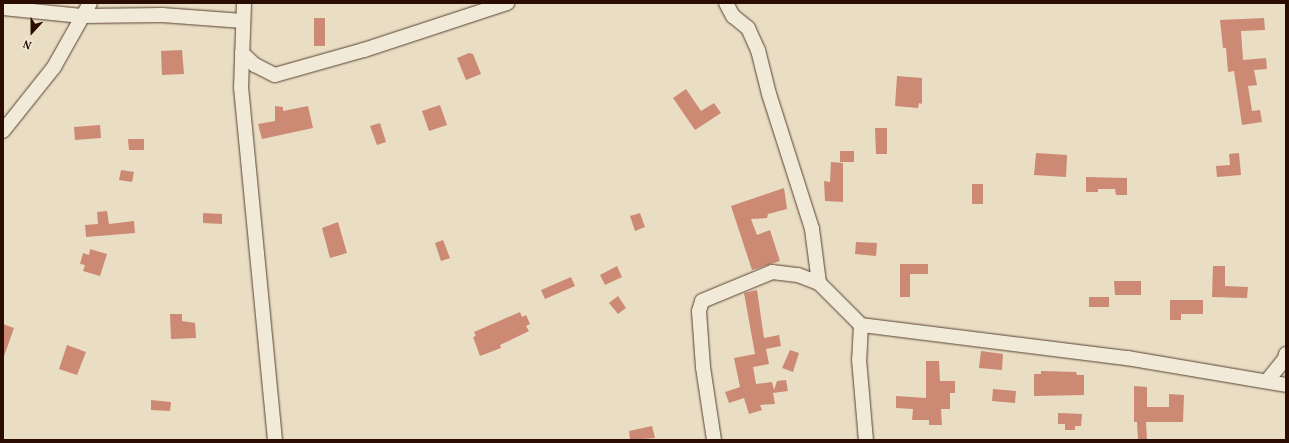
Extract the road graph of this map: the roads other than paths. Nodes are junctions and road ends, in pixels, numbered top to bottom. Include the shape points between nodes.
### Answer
1 (90, 3) edge
2 (244, 3) edge
3 (508, 3) edge
4 (726, 3) edge
5 (3, 8) edge
6 (82, 16) junction
7 (243, 21) junction
8 (242, 53) junction
9 (3, 131) edge
10 (819, 283) junction
11 (861, 325) junction
12 (1286, 354) edge
13 (1267, 381) junction
14 (1286, 385) edge
15 (275, 440) edge
16 (714, 440) edge
17 (866, 440) edge

1 - 6 street
2 - 7 street
3 - 8 street via 364,50 275,75 256,65
4 - 10 street via 734,16 748,28 758,50 769,94 812,229
5 - 6 street
6 - 7 street via 162,15
6 - 9 street via 54,67
7 - 8 street
8 - 15 street via 241,86
10 - 11 street
10 - 16 street via 798,275 772,272 702,301 698,311
11 - 13 street via 1127,358
11 - 17 street via 859,359
12 - 13 street via 1285,359
13 - 14 street

